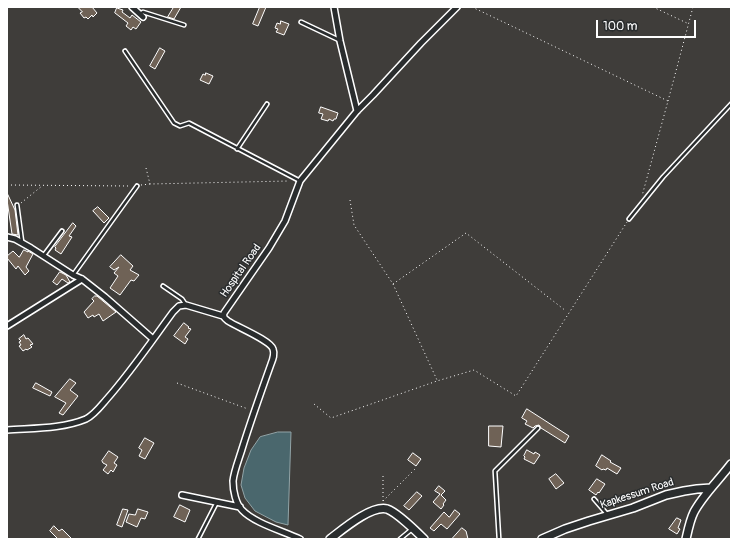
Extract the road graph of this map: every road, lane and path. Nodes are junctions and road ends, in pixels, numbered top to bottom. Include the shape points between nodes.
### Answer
1 (132, 7) edge
2 (334, 7) edge
3 (457, 7) edge
4 (472, 7) edge
5 (653, 7) edge
6 (694, 7) edge
7 (141, 15) joint
8 (301, 22) dead end
9 (689, 24) junction
10 (184, 25) dead end
11 (340, 41) junction
12 (125, 51) dead end
13 (668, 101) junction
14 (267, 104) dead end
15 (731, 104) edge
16 (357, 111) junction
17 (237, 148) junction
18 (146, 168) dead end
19 (300, 181) junction
20 (150, 184) junction
21 (7, 185) edge
22 (44, 185) junction
23 (137, 186) junction
24 (350, 200) dead end
25 (17, 205) joint
26 (639, 207) junction
27 (629, 218) joint
28 (62, 231) dead end
29 (7, 237) edge
30 (22, 243) junction
31 (44, 256) junction
32 (73, 275) junction
33 (82, 279) junction
34 (392, 284) junction
35 (163, 286) dead end
36 (186, 305) junction
37 (566, 311) dead end
38 (223, 316) junction
39 (7, 326) edge
40 (153, 339) junction
41 (437, 381) junction
42 (178, 383) dead end
43 (314, 404) dead end
44 (254, 411) junction
45 (538, 428) dead end
46 (7, 430) edge
47 (731, 464) edge
48 (415, 470) dead end
49 (383, 473) dead end
50 (711, 488) junction
51 (182, 495) dead end
52 (594, 499) dead end
53 (217, 502) junction
54 (240, 506) junction
55 (608, 515) junction
56 (412, 528) junction
57 (198, 539) edge
58 (300, 539) edge
59 (330, 539) edge
60 (400, 539) edge
61 (424, 539) edge
62 (499, 539) edge
63 (542, 539) edge
64 (686, 539) edge

1 - 7 street
2 - 11 street
3 - 16 street, Hospital Road
4 - 13 path
5 - 9 path
6 - 9 path
7 - 10 lane via 143,12
8 - 11 lane
9 - 13 path
11 - 16 street
12 - 17 lane via 174,123 180,126 189,124
13 - 26 path
14 - 17 lane
15 - 26 lane
16 - 19 street, Hospital Road
17 - 19 lane
18 - 20 path
19 - 20 path
19 - 38 street, Hospital Road via 277,235
20 - 23 path
21 - 22 path
22 - 23 path
22 - 25 path
23 - 32 lane
24 - 34 path via 354,225
25 - 30 lane
26 - 27 lane
27 - 41 path via 516,396 474,370
28 - 31 lane
29 - 30 street
30 - 31 street
31 - 32 street
32 - 33 street
33 - 39 street
33 - 40 street
34 - 37 path via 466,233
34 - 41 path
35 - 36 lane via 182,299
36 - 38 street
36 - 40 street via 177,308
38 - 44 street via 269,344 274,350
40 - 46 street via 114,391 86,419 58,426
41 - 43 path via 331,418
42 - 44 path
44 - 54 street via 233,481 234,492
45 - 62 lane via 495,471
47 - 50 street
48 - 49 path via 383,501
50 - 55 street, Kapkessum Road via 684,490
50 - 64 street via 694,512
51 - 53 street
52 - 55 lane
53 - 54 street
53 - 57 lane
54 - 58 street via 252,519
55 - 63 street, Kapkessum Road
56 - 59 street via 394,513 386,509 378,510 354,521
56 - 60 lane
56 - 61 street

